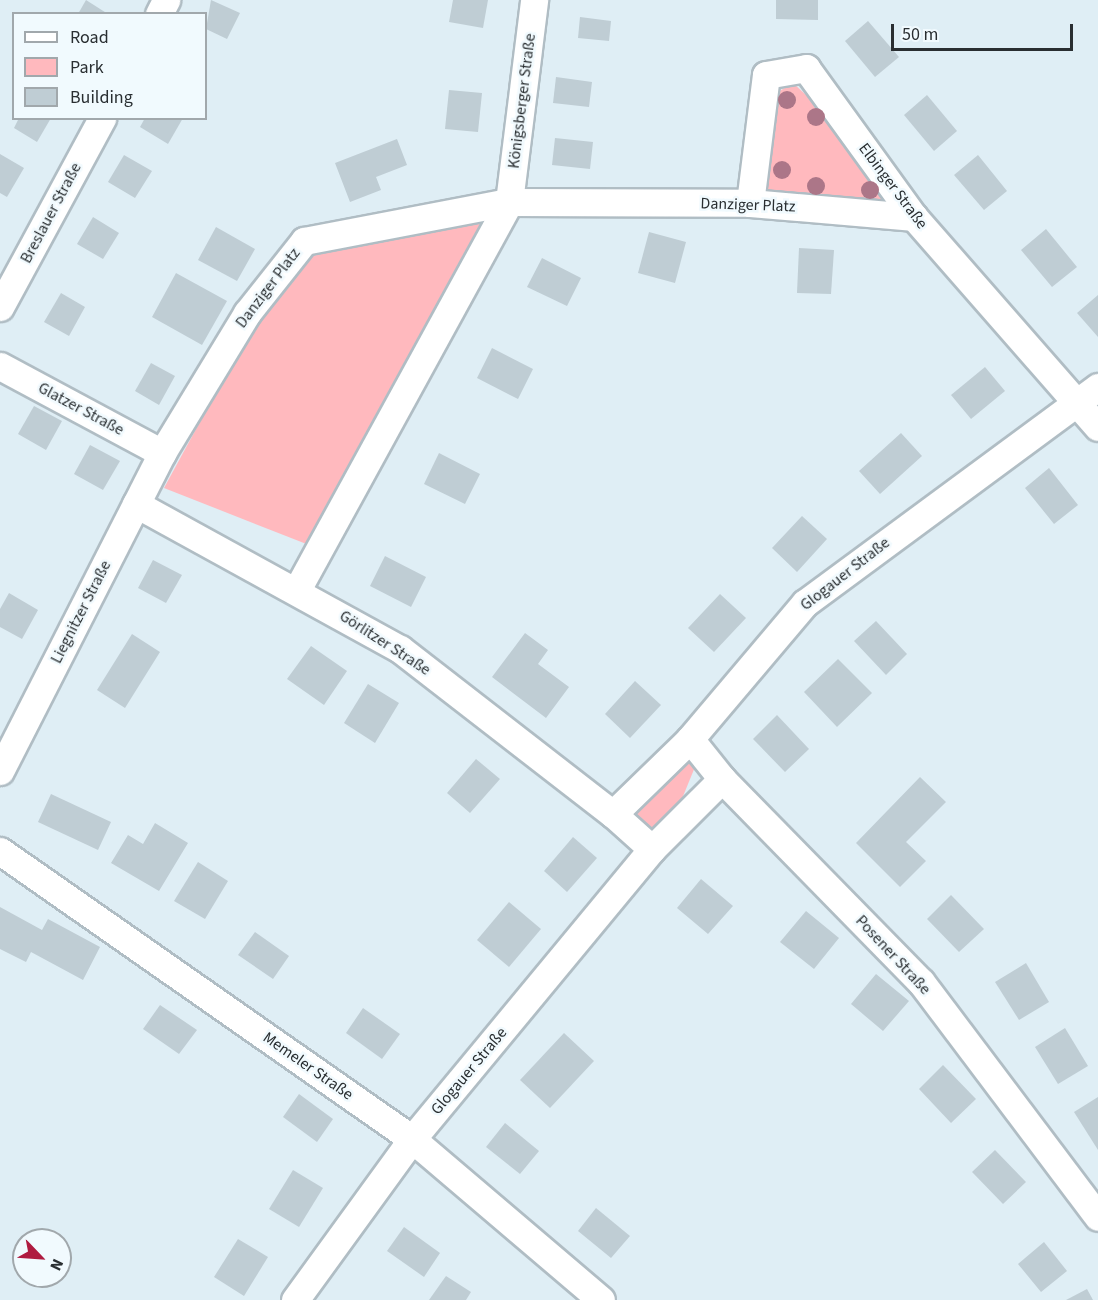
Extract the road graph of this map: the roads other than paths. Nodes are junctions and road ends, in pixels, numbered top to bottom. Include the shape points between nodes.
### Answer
1 (534, 0) edge
2 (101, 120) edge
3 (509, 202) junction
4 (750, 203) junction
5 (914, 217) junction
6 (0, 307) edge
7 (0, 366) edge
8 (1086, 393) edge
9 (1098, 427) edge
10 (162, 453) junction
11 (136, 504) junction
12 (298, 588) junction
13 (690, 739) junction
14 (0, 771) edge
15 (722, 779) junction
16 (613, 814) junction
17 (652, 849) junction
18 (0, 851) edge
19 (412, 1140) junction
20 (1093, 1203) edge
21 (295, 1300) edge
22 (601, 1300) edge

1 - 3 street, Königsberger Straße
2 - 6 street, Breslauer Straße
3 - 4 street, Danziger Platz
3 - 10 street, Danziger Platz via 304,241 248,313
3 - 12 street
4 - 5 street, Danziger Platz
4 - 5 street, Elbinger Straße via 766,75 806,68
5 - 8 street, Elbinger Straße
7 - 10 street, Glatzer Straße
8 - 9 street, Elbinger Straße
8 - 13 street, Glogauer Straße via 805,603
10 - 11 street, Liegnitzer Straße
11 - 12 street, Görlitzer Straße
11 - 14 street, Liegnitzer Straße
12 - 16 street, Görlitzer Straße via 400,649
13 - 15 street, Posener Straße
13 - 16 street, Glogauer Straße
15 - 17 street, Glogauer Straße
15 - 20 street, Posener Straße via 921,982
16 - 17 street
17 - 19 street, Glogauer Straße
18 - 19 street, Memeler Straße
19 - 21 street, Glogauer Straße
19 - 22 street, Memeler Straße

